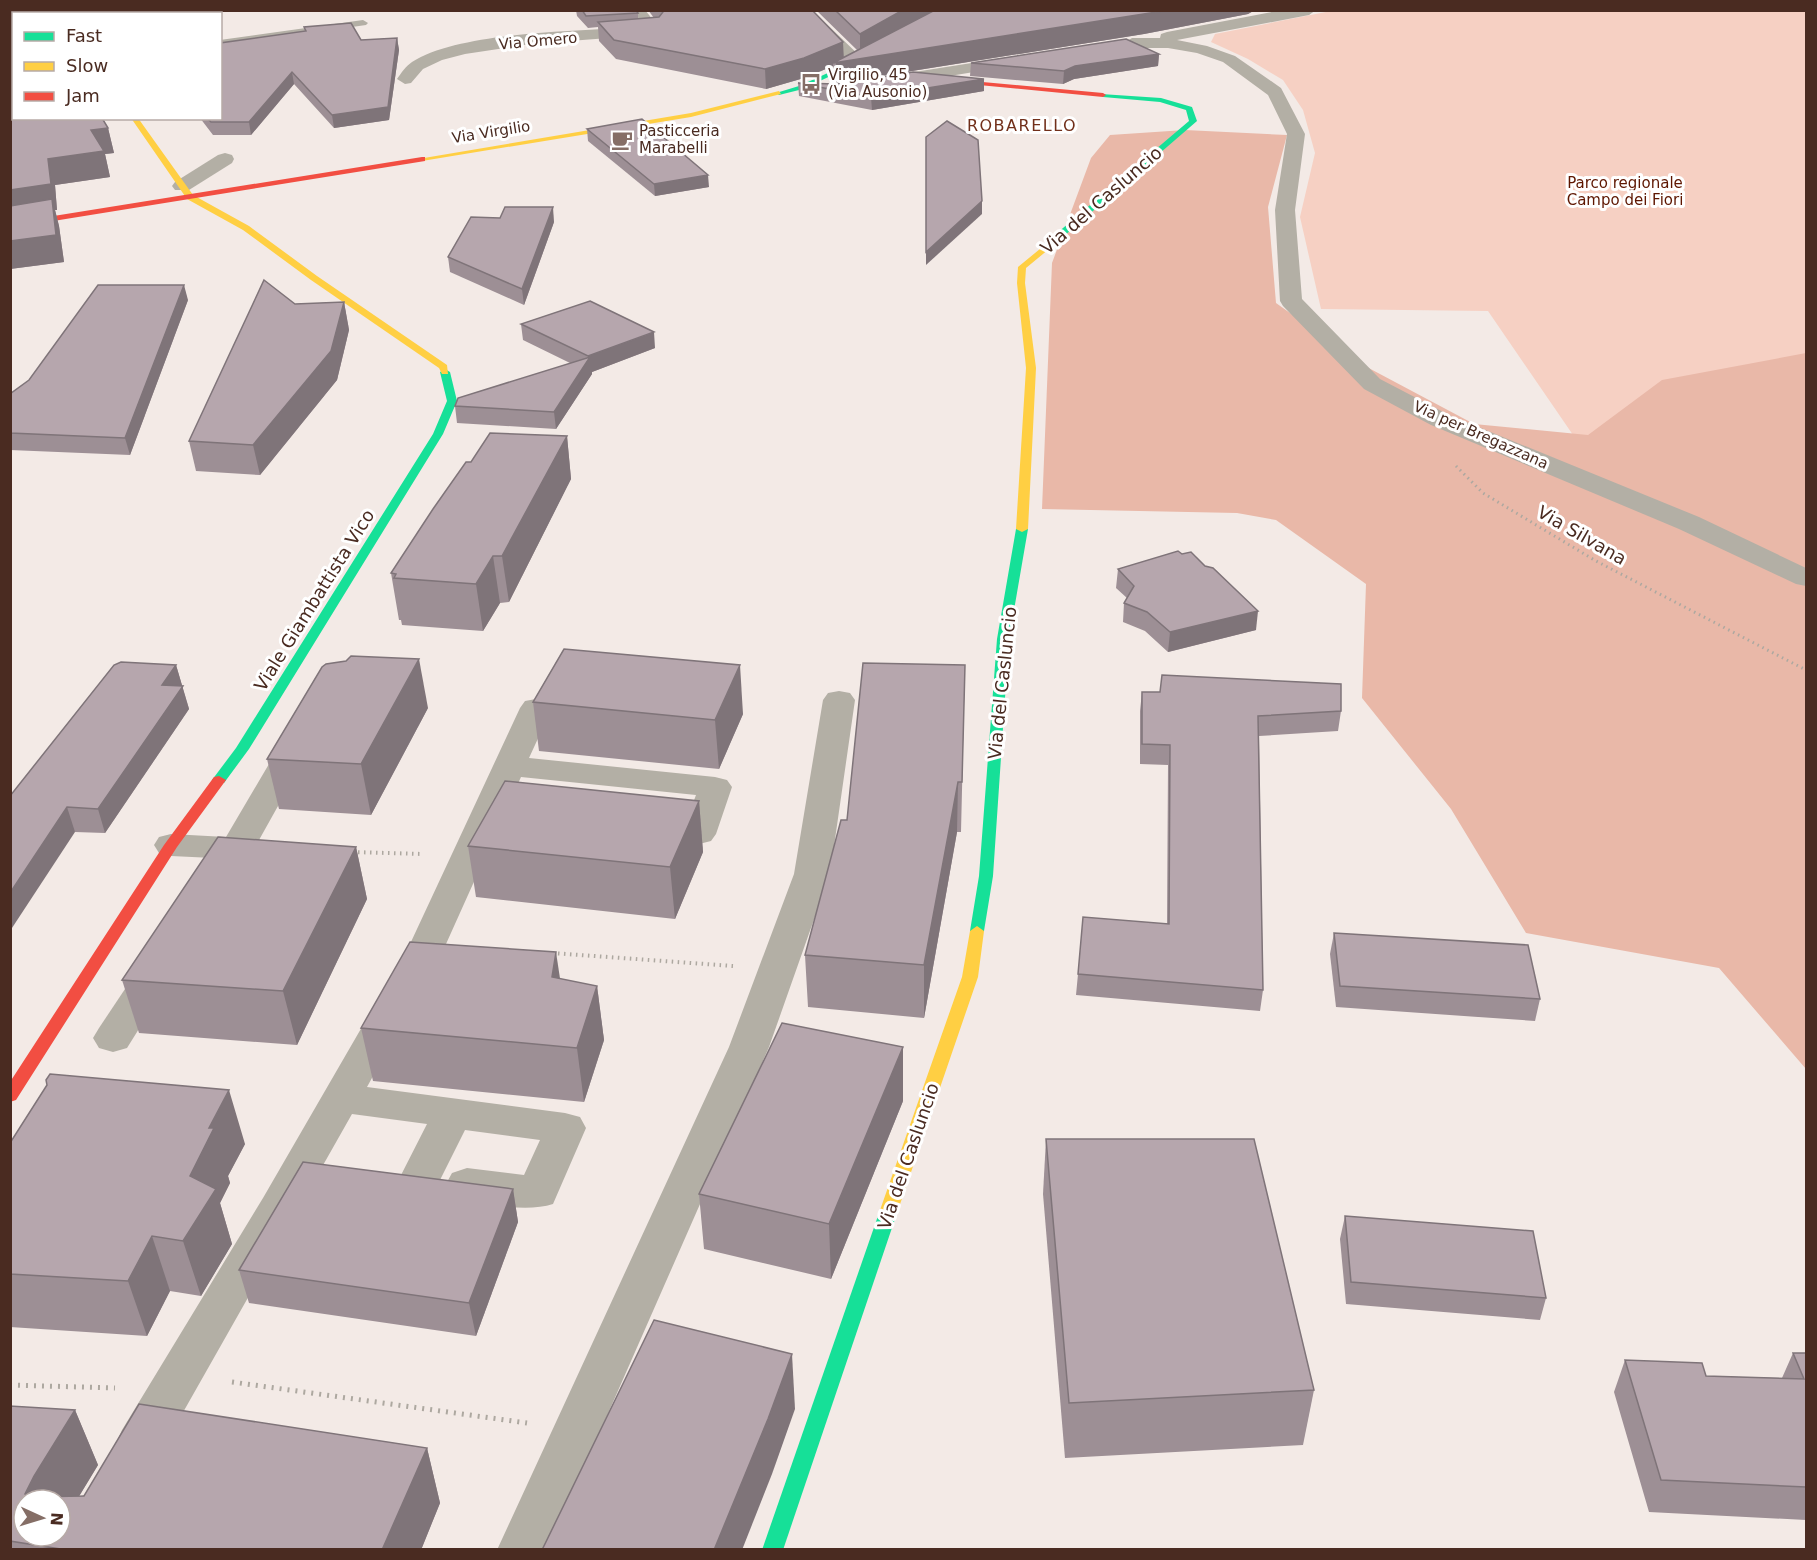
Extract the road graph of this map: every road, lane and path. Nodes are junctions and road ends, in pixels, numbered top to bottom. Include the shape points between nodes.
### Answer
1 (637, 10) edge
2 (803, 10) edge
3 (1309, 10) edge
4 (363, 23) dead end
5 (222, 43) edge
6 (885, 48) edge
7 (1035, 58) edge
8 (858, 63) junction
9 (910, 78) junction
10 (405, 79) dead end
11 (868, 85) edge
12 (801, 88) junction
13 (837, 90) edge
14 (135, 120) edge
15 (225, 159) dead end
16 (186, 192) junction
17 (10, 226) edge
18 (1449, 459) dead end
19 (1806, 578) edge
20 (1806, 670) edge
21 (839, 700) dead end
22 (536, 708) dead end
23 (310, 721) edge
24 (510, 766) junction
25 (628, 828) edge
26 (171, 845) junction
27 (246, 848) junction
28 (350, 852) edge
29 (469, 855) junction
30 (199, 905) edge
31 (175, 943) edge
32 (545, 953) edge
33 (778, 969) junction
34 (113, 1038) dead end
35 (10, 1096) edge
36 (340, 1098) junction
37 (453, 1113) junction
38 (176, 1383) junction
39 (10, 1385) edge
40 (576, 1430) junction
41 (119, 1480) edge
42 (522, 1550) edge
43 (772, 1550) edge

1 - 10 street, Via Omero via 654,31 494,44 442,55 417,66
2 - 8 street
3 - 19 street, Via per Bregazzana via 1123,44 1168,43 1201,50 1229,59 1275,92 1296,134 1285,210 1291,301 1372,384 1440,420 1689,523
4 - 5 lane
6 - 8 street, Via Virgilio
7 - 9 street
8 - 12 street, Via Virgilio
9 - 11 street
9 - 43 street, Via del Casluncio via 1161,100 1189,109 1194,121 1022,267 1032,369 1023,535 1003,639 986,876 970,977
12 - 13 street
12 - 16 street, Via Virgilio via 626,127
14 - 16 street
15 - 16 street
16 - 17 street, Via Virgilio
16 - 26 street, Viale Giambattista Vico via 246,228 444,367 452,400 438,434 242,749
18 - 20 path, Via Silvana via 1483,493 1596,561
21 - 33 street via 812,874
22 - 24 street
23 - 27 street via 258,815
24 - 25 street via 608,791 715,787 699,834
24 - 29 street via 505,818
26 - 27 street
26 - 35 street, Viale Giambattista Vico
27 - 30 street
28 - 29 path
29 - 36 street via 433,936
31 - 34 street
32 - 33 path
33 - 40 street via 749,1047
36 - 37 street
36 - 38 street via 321,1167
37 - 37 street via 565,1128 538,1193 402,1177
38 - 39 path
38 - 40 path
38 - 41 street
40 - 42 street

